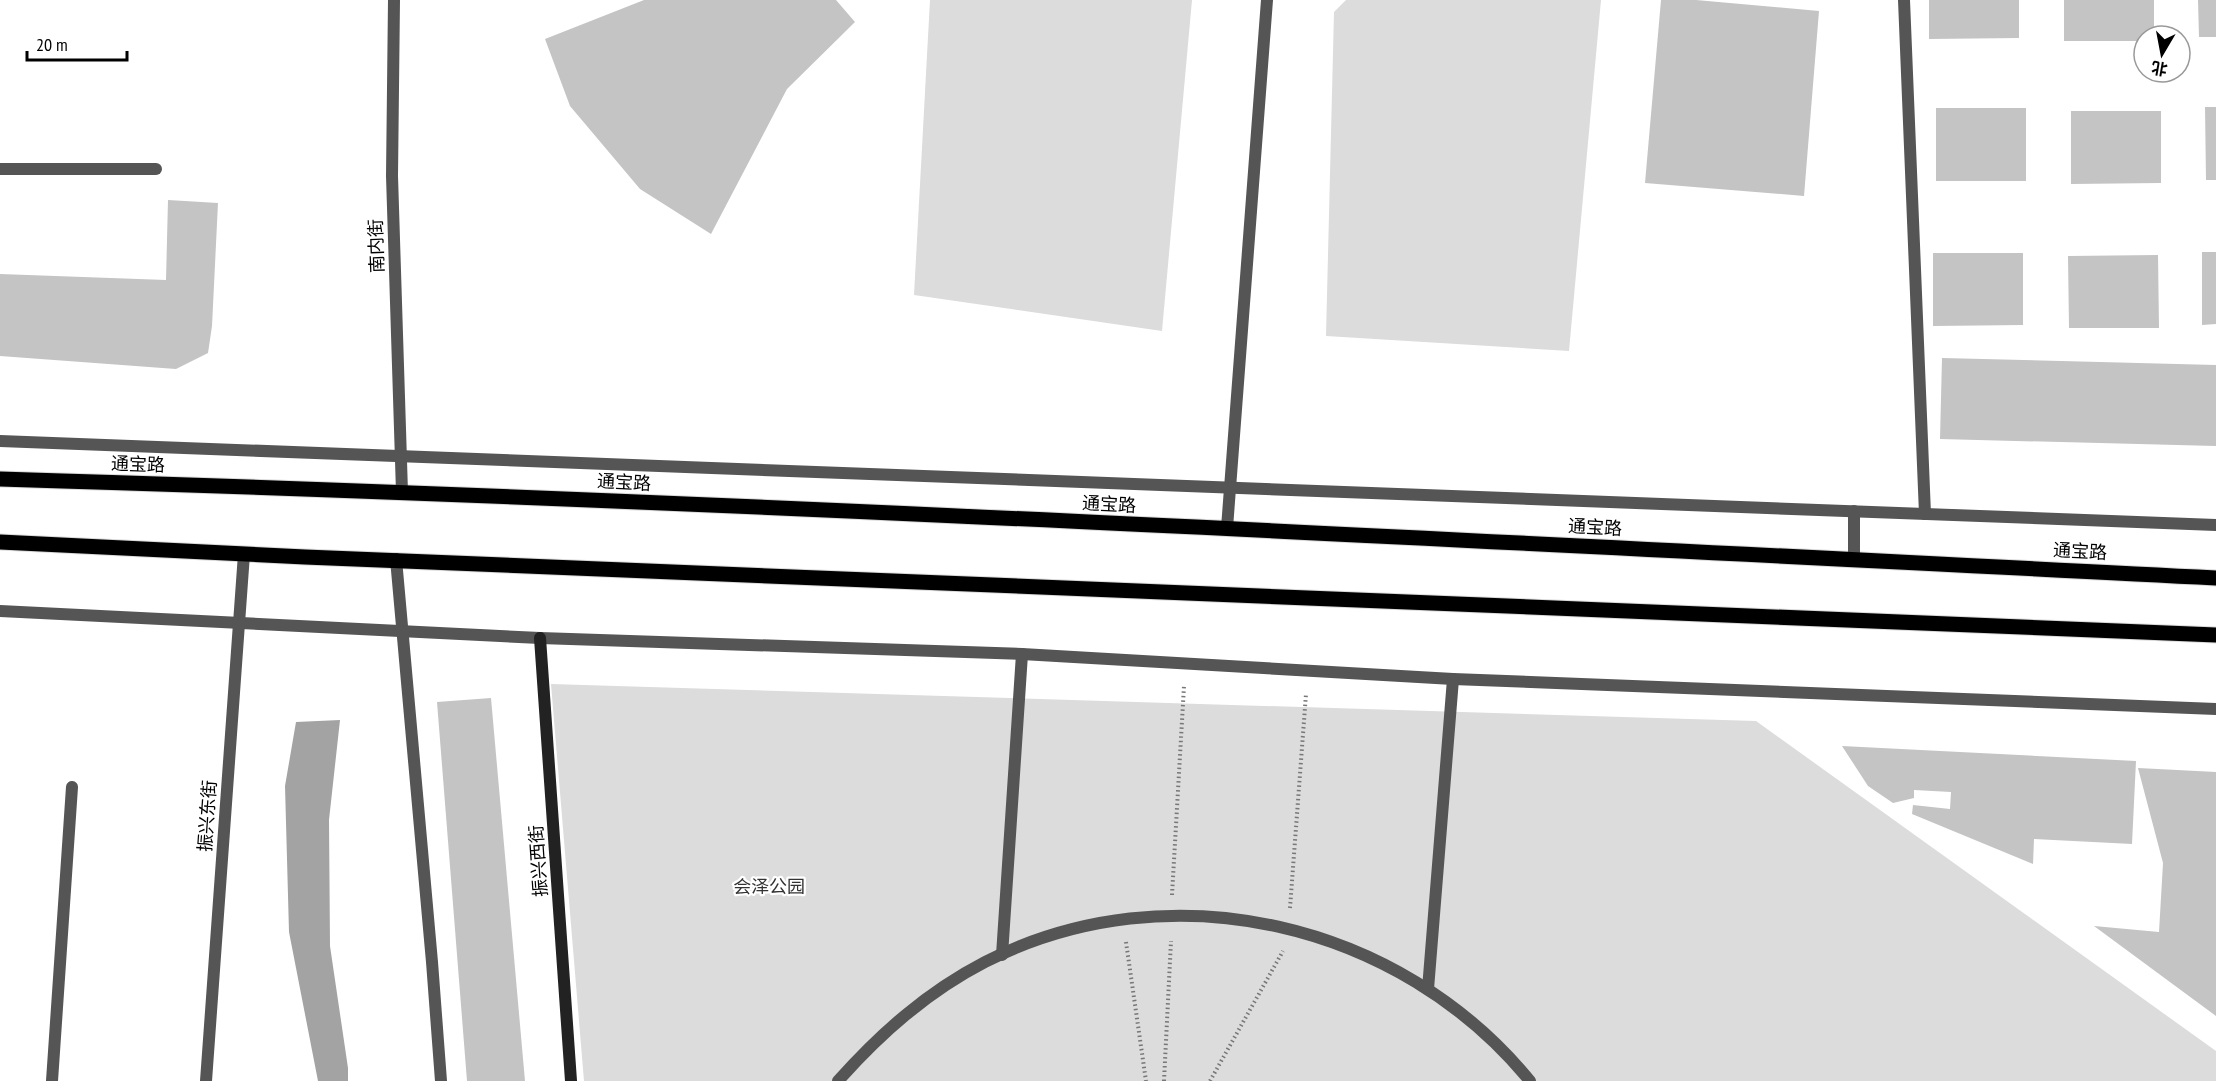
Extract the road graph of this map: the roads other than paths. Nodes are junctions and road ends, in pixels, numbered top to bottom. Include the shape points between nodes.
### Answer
1 (394, 0) edge
2 (1267, 0) edge
3 (1904, 0) edge
4 (0, 169) edge
5 (156, 169) dead end
6 (0, 441) edge
7 (401, 456) junction
8 (0, 479) edge
9 (1230, 487) junction
10 (402, 492) junction
11 (1854, 511) junction
12 (1925, 514) junction
13 (2216, 525) edge
14 (1227, 528) junction
15 (0, 542) edge
16 (244, 554) junction
17 (396, 559) junction
18 (1854, 560) junction
19 (2216, 578) edge
20 (0, 611) edge
21 (239, 624) junction
22 (402, 632) junction
23 (2216, 635) edge
24 (540, 638) junction
25 (1022, 654) junction
26 (1454, 679) junction
27 (2216, 709) edge
28 (72, 787) dead end
29 (1002, 955) junction
30 (1428, 989) junction
31 (52, 1081) edge
32 (206, 1081) edge
33 (441, 1081) edge
34 (571, 1081) edge
35 (838, 1081) edge
36 (1530, 1081) edge

1 - 7 street, 南内街 via 392,176
2 - 9 street
3 - 12 street
4 - 5 street
6 - 7 street
7 - 9 street
7 - 10 street, 南内街
8 - 10 main road, 通宝路
9 - 11 street
9 - 14 street
10 - 14 main road, 通宝路
11 - 12 street
11 - 18 street
12 - 13 street
14 - 18 main road, 通宝路
15 - 16 main road
16 - 17 main road
16 - 21 street, 振兴东街
17 - 22 street
17 - 23 main road
18 - 19 main road, 通宝路
20 - 21 street
21 - 22 street
21 - 32 street, 振兴东街
22 - 24 street
22 - 33 street
24 - 25 street
24 - 34 street, 振兴西街
25 - 26 street
25 - 29 street
26 - 27 street
26 - 30 street
28 - 31 street
29 - 30 street via 1076,929 1123,920 1219,917 1267,923 1313,935 1359,951
29 - 35 street via 944,986 905,1013
30 - 36 street via 1480,1028

